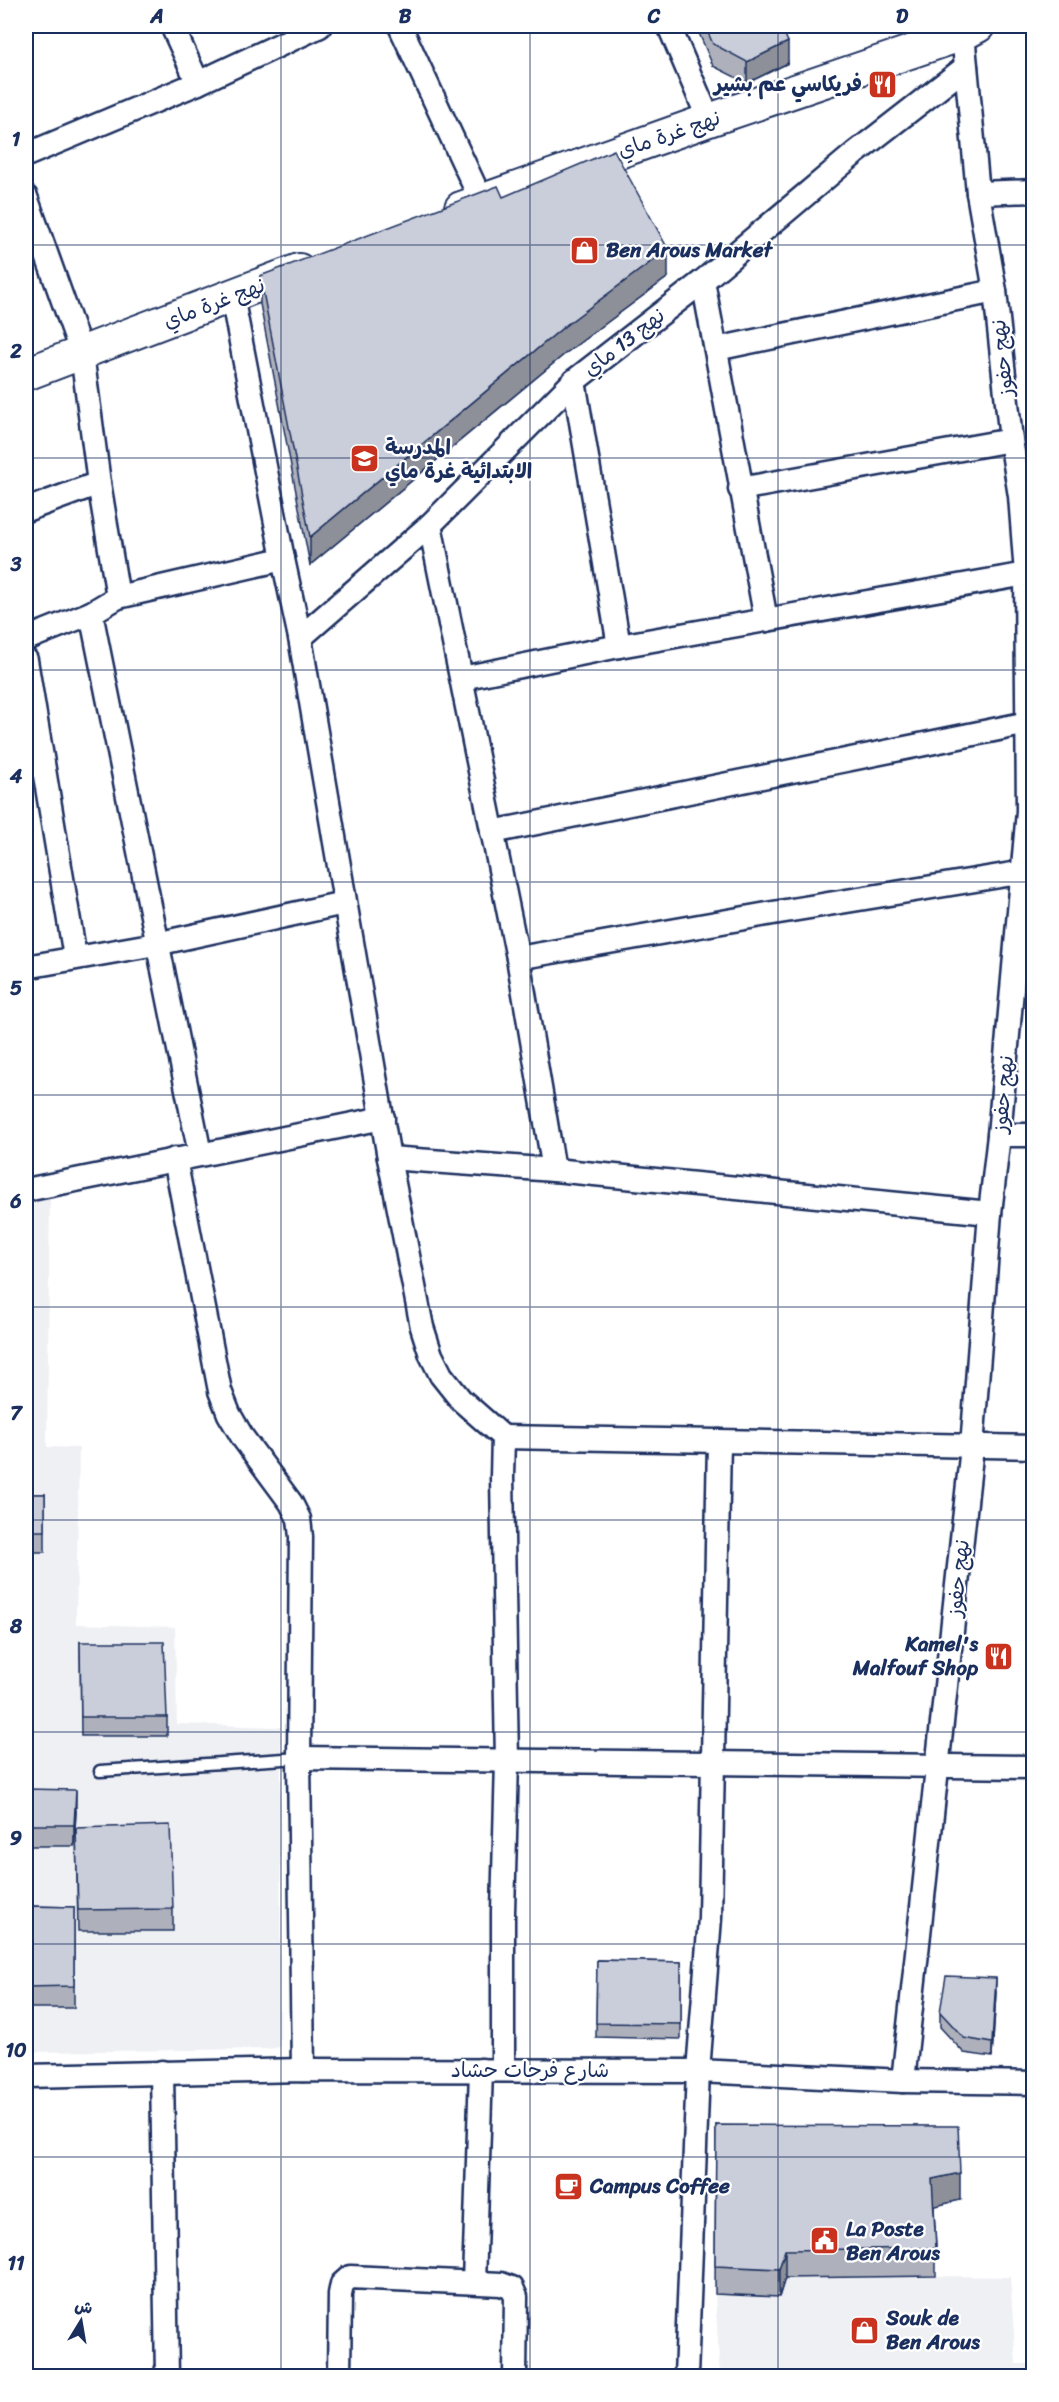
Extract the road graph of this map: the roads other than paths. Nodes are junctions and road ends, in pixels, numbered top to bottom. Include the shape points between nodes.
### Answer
1 (172, 26) edge
2 (320, 26) edge
3 (400, 26) edge
4 (669, 26) edge
5 (970, 30) edge
6 (966, 67) junction
7 (198, 83) junction
8 (709, 120) junction
9 (26, 154) edge
10 (1034, 191) edge
11 (978, 193) junction
12 (26, 197) edge
13 (481, 200) junction
14 (438, 216) edge
15 (329, 258) edge
16 (703, 281) junction
17 (995, 291) junction
18 (232, 296) junction
19 (716, 349) junction
20 (82, 354) junction
21 (26, 374) edge
22 (574, 381) junction
23 (1011, 440) junction
24 (99, 483) junction
25 (740, 489) junction
26 (1027, 496) edge
27 (26, 510) edge
28 (430, 525) junction
29 (283, 559) junction
30 (1026, 574) junction
31 (118, 597) junction
32 (91, 613) junction
33 (766, 620) junction
34 (300, 638) junction
35 (26, 639) edge
36 (619, 646) junction
37 (26, 660) edge
38 (462, 678) junction
39 (1028, 723) junction
40 (1031, 811) edge
41 (492, 832) junction
42 (1024, 872) junction
43 (344, 903) junction
44 (156, 944) junction
45 (75, 957) junction
46 (518, 958) junction
47 (26, 967) edge
48 (383, 1118) junction
49 (999, 1135) junction
50 (1034, 1135) edge
51 (200, 1154) junction
52 (389, 1158) junction
53 (175, 1160) junction
54 (554, 1170) junction
55 (26, 1190) edge
56 (990, 1213) junction
57 (503, 1437) junction
58 (720, 1441) junction
59 (972, 1446) junction
60 (1034, 1447) edge
61 (299, 1758) junction
62 (507, 1761) junction
63 (714, 1763) junction
64 (939, 1765) junction
65 (1034, 1767) edge
66 (100, 1771) dead end
67 (303, 2070) junction
68 (481, 2070) junction
69 (503, 2070) junction
70 (698, 2071) junction
71 (162, 2072) junction
72 (26, 2076) edge
73 (903, 2081) junction
74 (1034, 2084) edge
75 (474, 2282) junction
76 (166, 2376) edge
77 (339, 2376) edge
78 (515, 2376) edge
79 (686, 2376) edge

1 - 7 street
2 - 7 street
3 - 13 street
4 - 8 street
5 - 6 street, نهج حفوز
5 - 8 street, نهج غرة ماي
6 - 11 street, نهج حفوز
6 - 16 street, نهج 13 ماي via 854,154
7 - 9 street
8 - 13 street, نهج غرة ماي
10 - 11 street
11 - 17 street, نهج حفوز
12 - 20 street
13 - 14 street, نهج غرة ماي
15 - 18 street, نهج غرة ماي
16 - 19 street
16 - 22 street, نهج 13 ماي
17 - 19 street
17 - 23 street, نهج حفوز
18 - 20 street, نهج غرة ماي
18 - 29 street
19 - 25 street
20 - 21 street, نهج غرة ماي
20 - 24 street
22 - 28 street, نهج 13 ماي
22 - 36 street
23 - 25 street
23 - 26 street, نهج حفوز
24 - 27 street
24 - 31 street
25 - 33 street
26 - 30 street, نهج حفوز
28 - 34 street, نهج 13 ماي
28 - 38 street
29 - 31 street
29 - 34 street
30 - 33 street
30 - 39 street, نهج حفوز
31 - 32 street
32 - 35 street
32 - 44 street
33 - 36 street
34 - 43 street
36 - 38 street
37 - 45 street
38 - 41 street
39 - 40 street, نهج حفوز
39 - 41 street
40 - 42 street, نهج حفوز
41 - 46 street
42 - 46 street
42 - 49 street, نهج حفوز
43 - 44 street
43 - 48 street
44 - 45 street
44 - 51 street
45 - 47 street
46 - 54 street
48 - 51 street
48 - 52 street
49 - 50 street
49 - 56 street, نهج حفوز
51 - 53 street
52 - 54 street
52 - 57 street via 431,1355 461,1400
53 - 55 street
53 - 61 street via 220,1391 243,1438 299,1519
54 - 56 street
56 - 59 street, نهج حفوز
57 - 58 street
57 - 62 street
58 - 59 street
58 - 63 street
59 - 60 street
59 - 64 street, نهج حفوز
61 - 62 street
61 - 66 lane
61 - 67 street
62 - 63 street
62 - 69 street
63 - 64 street
63 - 70 street via 710,1918
64 - 65 street
64 - 73 street, نهج حفوز
67 - 68 street, شارع فرحات حشاد
67 - 71 street, شارع فرحات حشاد
68 - 69 street, شارع فرحات حشاد
68 - 75 street
69 - 70 street, شارع فرحات حشاد
70 - 73 street, شارع فرحات حشاد
70 - 79 street
71 - 72 street, شارع فرحات حشاد
71 - 76 street
73 - 74 street, شارع فرحات حشاد
75 - 77 street via 350,2277 342,2284 340,2294
75 - 78 street via 501,2284 512,2288 516,2297

